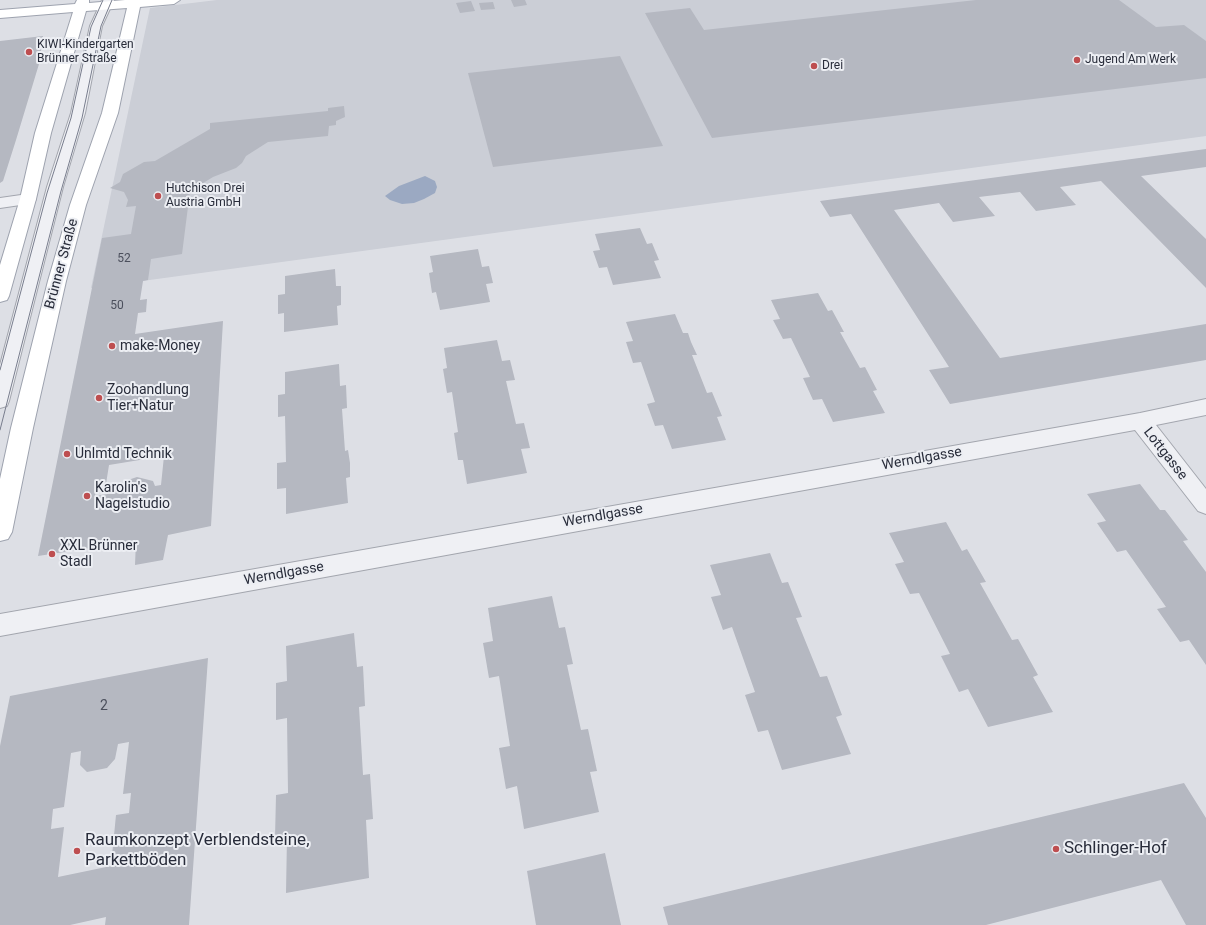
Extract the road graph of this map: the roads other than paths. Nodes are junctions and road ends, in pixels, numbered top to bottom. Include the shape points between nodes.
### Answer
1 (174, 0) edge
2 (134, 2) edge
3 (106, 3) edge
4 (82, 4) edge
5 (0, 14) edge
6 (28, 198) junction
7 (0, 203) edge
8 (0, 296) edge
9 (0, 401) edge
10 (1206, 407) edge
11 (1140, 421) junction
12 (1206, 505) edge
13 (0, 532) edge
14 (0, 625) edge

1 - 2 main road
2 - 3 main road
2 - 13 main road, Brünner Straße via 110,113 78,205 57,281
3 - 4 main road
3 - 9 lane via 96,26 78,113
4 - 5 main road
4 - 6 main road via 43,133
6 - 7 street
6 - 8 main road
10 - 11 street, Werndlgasse
11 - 12 street, Lottgasse
11 - 14 street, Werndlgasse

